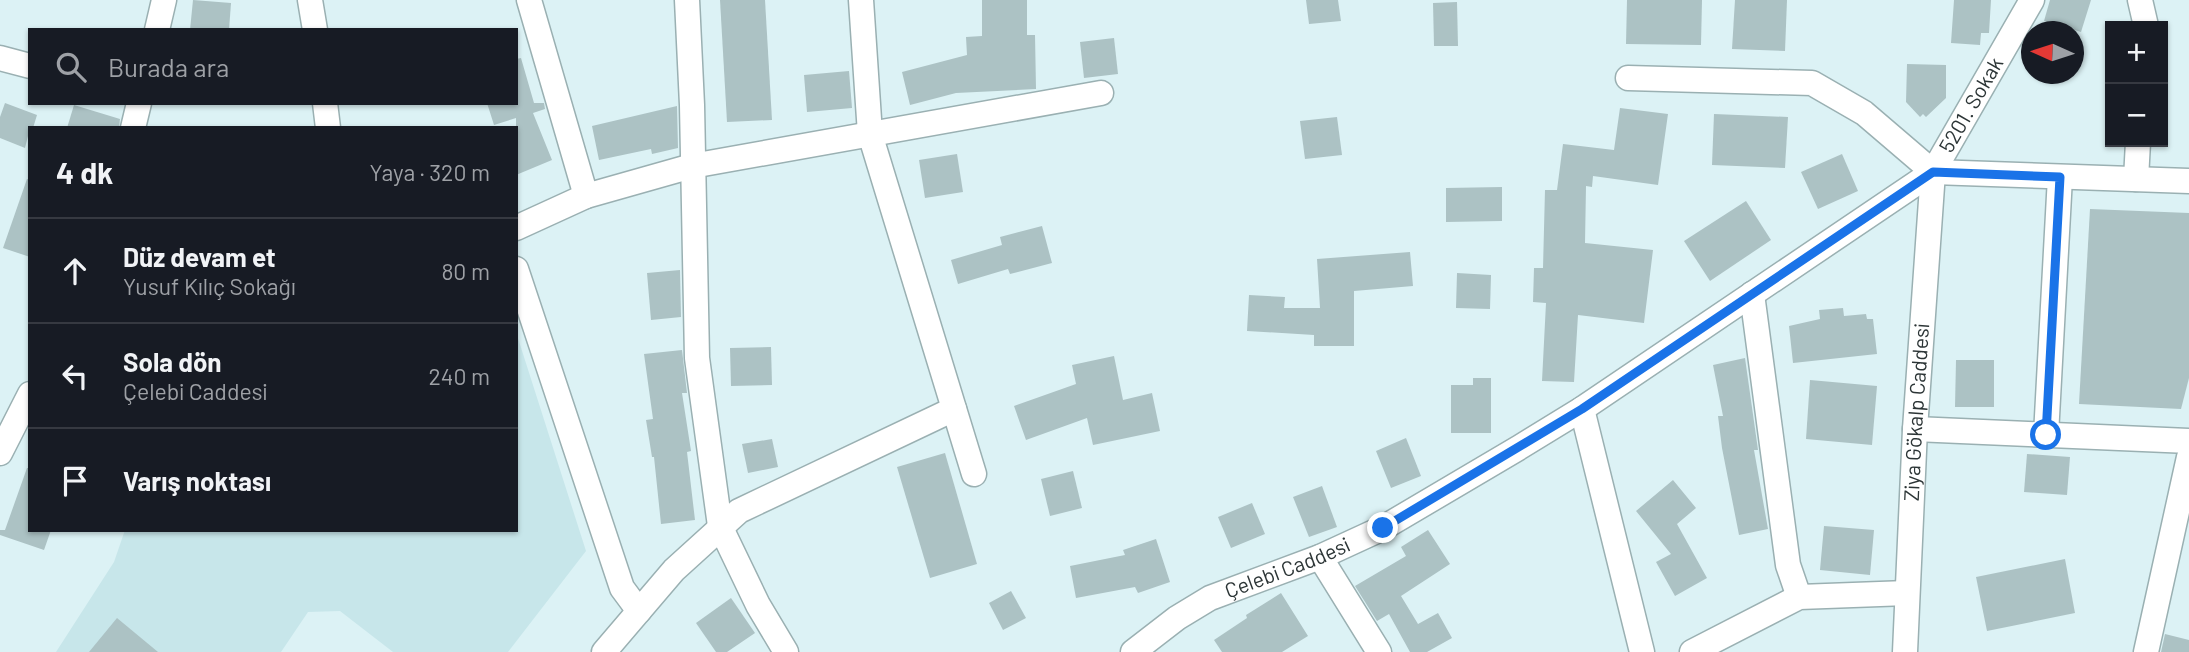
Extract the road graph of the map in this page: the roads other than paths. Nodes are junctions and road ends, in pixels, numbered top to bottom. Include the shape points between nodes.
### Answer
1 (164, 0) edge
2 (310, 0) edge
3 (529, 0) edge
4 (687, 0) edge
5 (861, 0) edge
6 (2032, 0) edge
7 (2140, 0) edge
8 (2145, 21) edge
9 (157, 28) edge
10 (315, 28) edge
11 (0, 58) edge
12 (28, 65) edge
13 (1628, 78) dead end
14 (1101, 93) dead end
15 (139, 105) edge
16 (325, 105) edge
17 (133, 126) edge
18 (328, 126) edge
19 (870, 134) junction
20 (2138, 147) edge
21 (692, 166) junction
22 (1933, 172) junction
23 (2060, 177) junction
24 (2136, 179) junction
25 (2189, 181) edge
26 (586, 196) junction
27 (518, 227) edge
28 (518, 275) edge
29 (1752, 294) junction
30 (28, 398) edge
31 (954, 409) junction
32 (1582, 409) junction
33 (1915, 429) junction
34 (2046, 435) junction
35 (2189, 441) edge
36 (0, 453) edge
37 (2189, 457) edge
38 (974, 474) dead end
39 (720, 526) junction
40 (1320, 557) junction
41 (1907, 593) junction
42 (1800, 597) junction
43 (639, 611) junction
44 (604, 652) edge
45 (786, 652) edge
46 (1133, 652) edge
47 (1379, 652) edge
48 (1642, 652) edge
49 (1692, 652) edge
50 (1905, 652) edge
51 (2146, 652) edge

1 - 9 street
2 - 10 street
3 - 26 street
4 - 21 street
5 - 19 street
6 - 22 street, 5201. Sokak
7 - 8 street
11 - 12 street
13 - 22 street via 1812,83 1864,113
14 - 19 street
15 - 17 street
16 - 18 street
19 - 21 street
19 - 31 street
20 - 24 street
21 - 26 street
21 - 39 street via 697,358
22 - 23 street
22 - 29 street, Çelebi Caddesi
22 - 33 street, Ziya Gökalp Caddesi
23 - 24 street
23 - 34 street
24 - 25 street
26 - 27 street
28 - 43 street via 622,589
29 - 32 street, Çelebi Caddesi
29 - 42 street via 1788,565
30 - 36 street
31 - 38 street
31 - 39 street via 739,511
32 - 40 street, Çelebi Caddesi via 1393,522
32 - 48 street
33 - 34 street
33 - 41 street, Ziya Gökalp Caddesi
34 - 35 street
37 - 51 street
39 - 43 street
39 - 45 street
40 - 46 street, Çelebi Caddesi via 1210,598
40 - 47 street
41 - 42 street
41 - 50 street, Ziya Gökalp Caddesi
42 - 49 street
43 - 44 street

